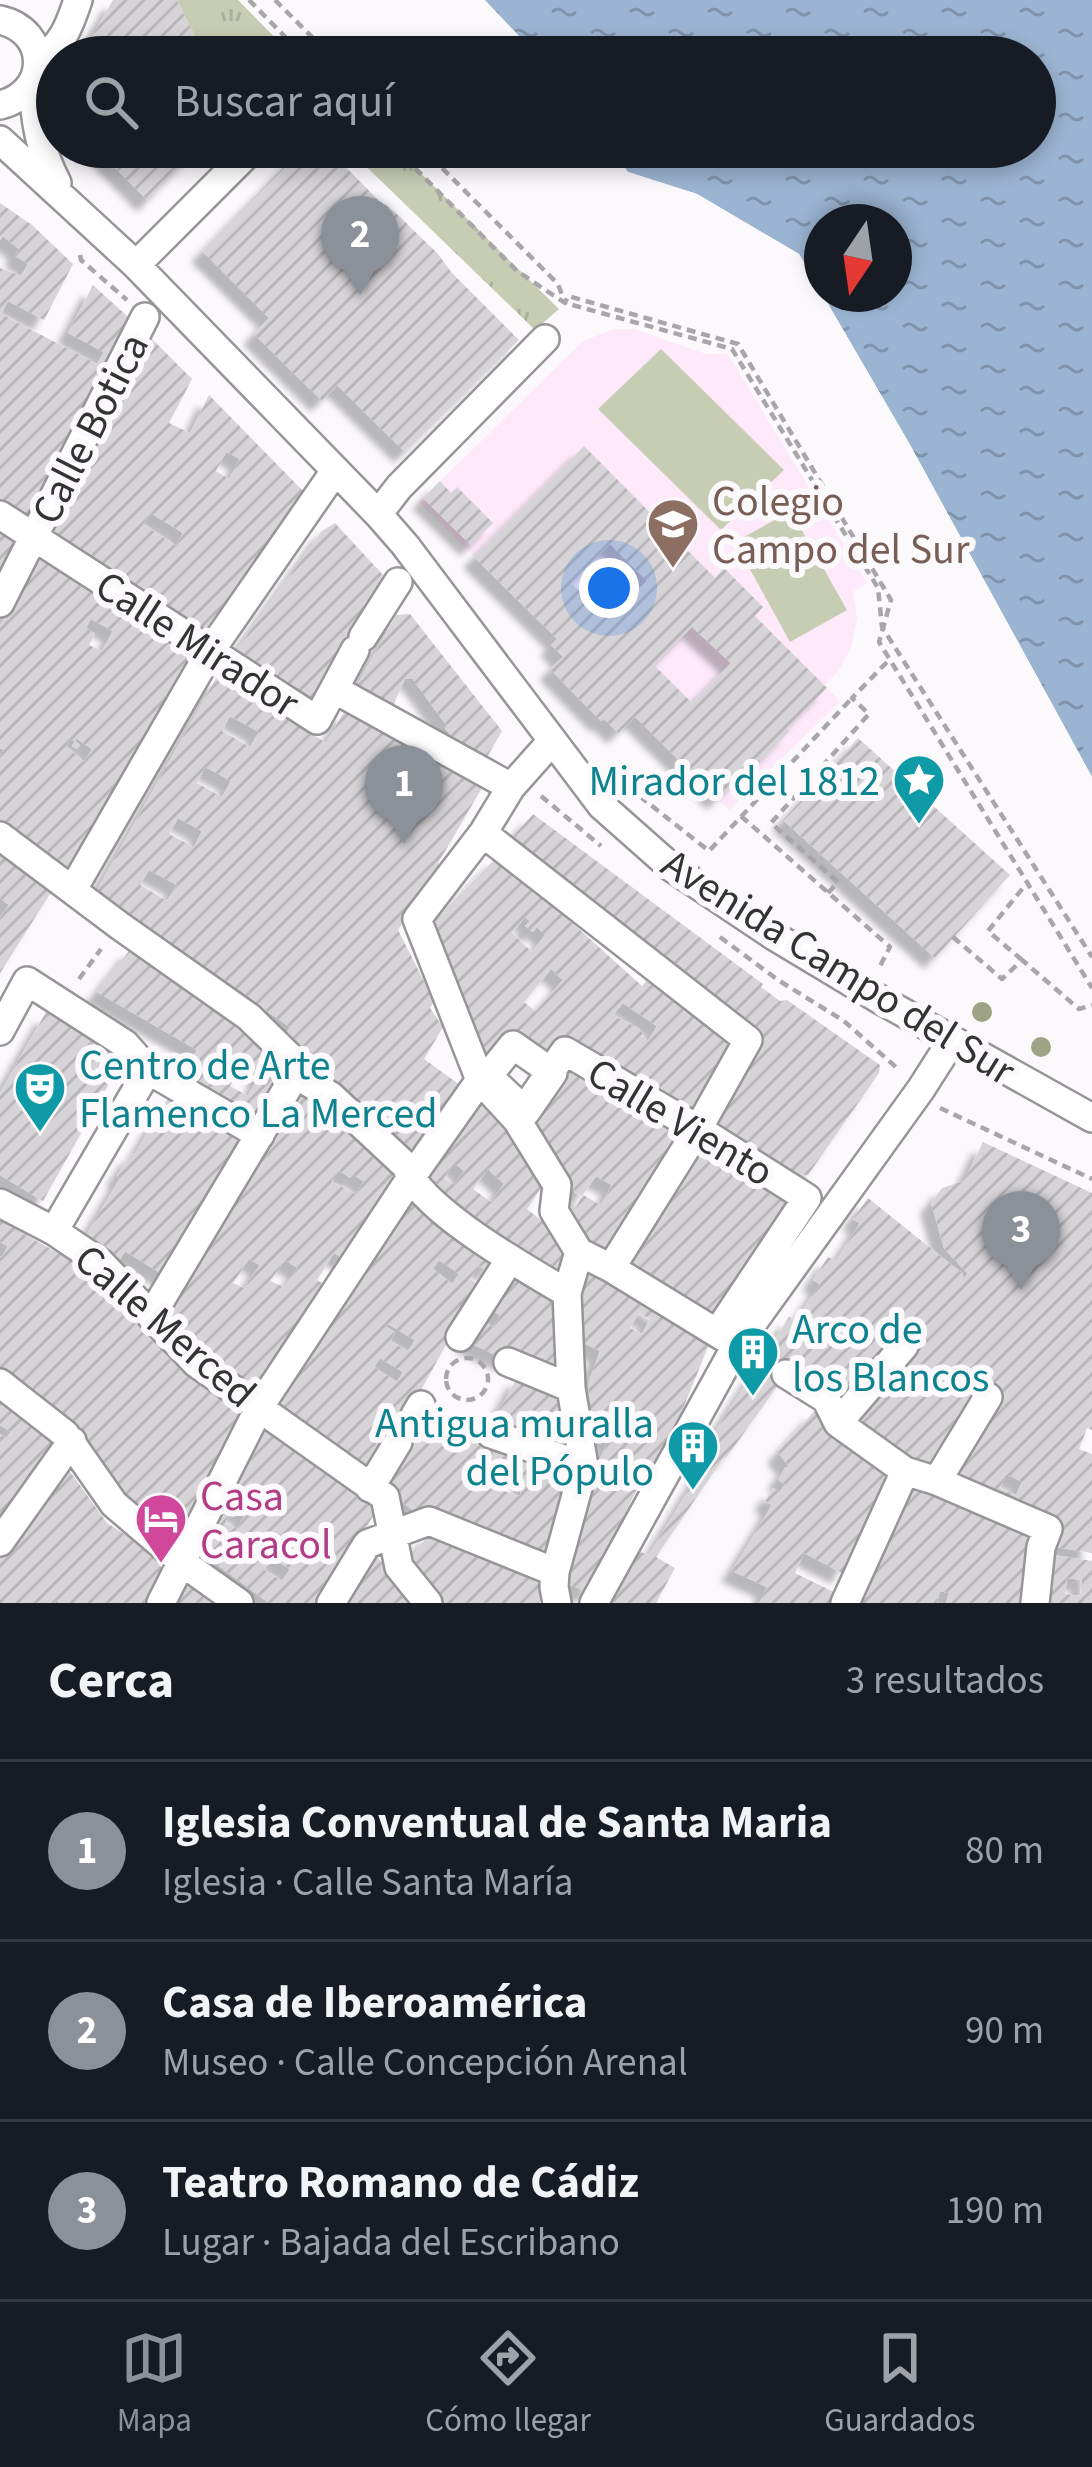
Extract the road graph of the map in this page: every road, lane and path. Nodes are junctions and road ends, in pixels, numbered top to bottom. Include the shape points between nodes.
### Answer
1 (78, 0) edge
2 (249, 0) edge
3 (275, 0) edge
4 (0, 20) edge
5 (63, 36) edge
6 (284, 36) edge
7 (311, 36) edge
8 (35, 71) junction
9 (0, 105) edge
10 (36, 128) edge
11 (0, 140) edge
12 (50, 168) edge
13 (233, 168) edge
14 (415, 168) edge
15 (442, 168) edge
16 (68, 203) junction
17 (136, 265) junction
18 (565, 303) junction
19 (146, 317) dead end
20 (545, 339) dead end
21 (335, 471) junction
22 (0, 514) edge
23 (378, 514) junction
24 (34, 537) junction
25 (398, 582) dead end
26 (0, 603) edge
27 (882, 627) junction
28 (211, 650) junction
29 (890, 659) junction
30 (334, 689) junction
31 (851, 698) junction
32 (552, 742) junction
33 (614, 776) dead end
34 (511, 787) junction
35 (741, 816) junction
36 (483, 833) junction
37 (0, 836) edge
38 (1027, 883) junction
39 (73, 889) junction
40 (828, 893) junction
41 (119, 926) junction
42 (953, 938) dead end
43 (1092, 957) edge
44 (1022, 960) junction
45 (879, 968) dead end
46 (1092, 988) edge
47 (62, 1002) junction
48 (1092, 1005) edge
49 (0, 1030) edge
50 (952, 1042) junction
51 (300, 1067) junction
52 (148, 1070) junction
53 (550, 1071) junction
54 (480, 1080) junction
55 (931, 1103) dead end
56 (520, 1114) junction
57 (1092, 1118) edge
58 (698, 1129) junction
59 (260, 1135) junction
60 (410, 1179) junction
61 (1092, 1179) edge
62 (0, 1203) edge
63 (54, 1231) junction
64 (579, 1252) junction
65 (510, 1259) junction
66 (610, 1268) junction
67 (567, 1293) junction
68 (151, 1316) junction
69 (738, 1346) junction
70 (904, 1346) dead end
71 (465, 1348) junction
72 (508, 1362) dead end
73 (786, 1374) dead end
74 (0, 1383) edge
75 (571, 1388) junction
76 (988, 1397) dead end
77 (260, 1406) junction
78 (838, 1423) junction
79 (490, 1435) dead end
80 (72, 1441) junction
81 (398, 1442) dead end
82 (584, 1466) junction
83 (905, 1471) junction
84 (937, 1480) junction
85 (378, 1492) junction
86 (380, 1539) junction
87 (0, 1542) edge
88 (183, 1562) junction
89 (556, 1572) junction
90 (161, 1603) edge
91 (239, 1603) edge
92 (331, 1603) edge
93 (428, 1603) edge
94 (557, 1603) edge
95 (594, 1603) edge
96 (845, 1603) edge
97 (1035, 1603) edge

1 - 5 street
2 - 6 path
3 - 7 path
4 - 8 street via 30,37
8 - 9 street via 24,94
8 - 10 street
11 - 16 street, Avenida Campo del Sur
12 - 16 street
13 - 17 street
14 - 18 path via 517,271
15 - 18 path via 558,284
16 - 17 street, Avenida Campo del Sur
17 - 21 street, Avenida Campo del Sur
18 - 27 path via 568,296 738,344 891,600
19 - 24 street, Calle Botica
20 - 23 street
21 - 23 street, Avenida Campo del Sur
21 - 28 street
22 - 24 street, Calle Mirador
23 - 32 street, Avenida Campo del Sur
24 - 26 street, Calle Botica
24 - 28 street, Calle Mirador
25 - 30 street
27 - 29 path via 879,642
27 - 43 path
28 - 30 street, Calle Mirador via 317,720
28 - 39 street
29 - 31 path
29 - 38 path
30 - 34 street, Calle Mirador
31 - 35 path
31 - 40 path via 869,714 771,823 838,882
32 - 34 street
32 - 50 street, Avenida Campo del Sur via 602,806 671,867
33 - 35 path via 709,851
34 - 36 street
35 - 40 path
36 - 54 street via 417,919
36 - 58 street via 748,1040
37 - 39 street
38 - 44 path via 988,931
38 - 46 path
39 - 41 street
40 - 45 path via 890,947
41 - 47 path
41 - 51 street via 249,1017
42 - 44 path via 1002,979
44 - 48 path via 1078,1009
47 - 49 street via 27,981
47 - 52 street
50 - 57 street, Avenida Campo del Sur
50 - 69 street
51 - 59 street
51 - 60 street via 406,1166
52 - 59 street
52 - 63 street
53 - 56 street
53 - 56 street via 513,1045 488,1076
53 - 58 street, Calle Viento via 565,1051
54 - 56 street
54 - 60 street
55 - 61 path
56 - 64 street via 557,1185 554,1211
58 - 66 street
58 - 69 street, Calle Viento via 807,1198
59 - 68 street
60 - 65 street
60 - 77 street
62 - 63 street, Calle Merced
63 - 68 street, Calle Merced via 101,1264
64 - 66 street
64 - 67 street
65 - 67 street
65 - 71 street
66 - 69 street
67 - 75 street
68 - 77 street, Calle Merced via 196,1363
69 - 95 street
70 - 78 street
71 - 71 path via 488,1378 480,1396 468,1400 446,1379
72 - 75 street
73 - 78 street via 826,1399
74 - 80 street
75 - 82 street
76 - 84 street
77 - 85 street, Calle Merced
77 - 88 street
78 - 83 street
79 - 82 street
80 - 87 street
80 - 88 street via 114,1504
81 - 85 street
82 - 89 street
83 - 84 street
83 - 96 street
84 - 97 street via 1048,1529
85 - 86 street
86 - 89 street via 429,1521
86 - 92 street
86 - 93 street
88 - 90 street
88 - 91 street
89 - 94 street

